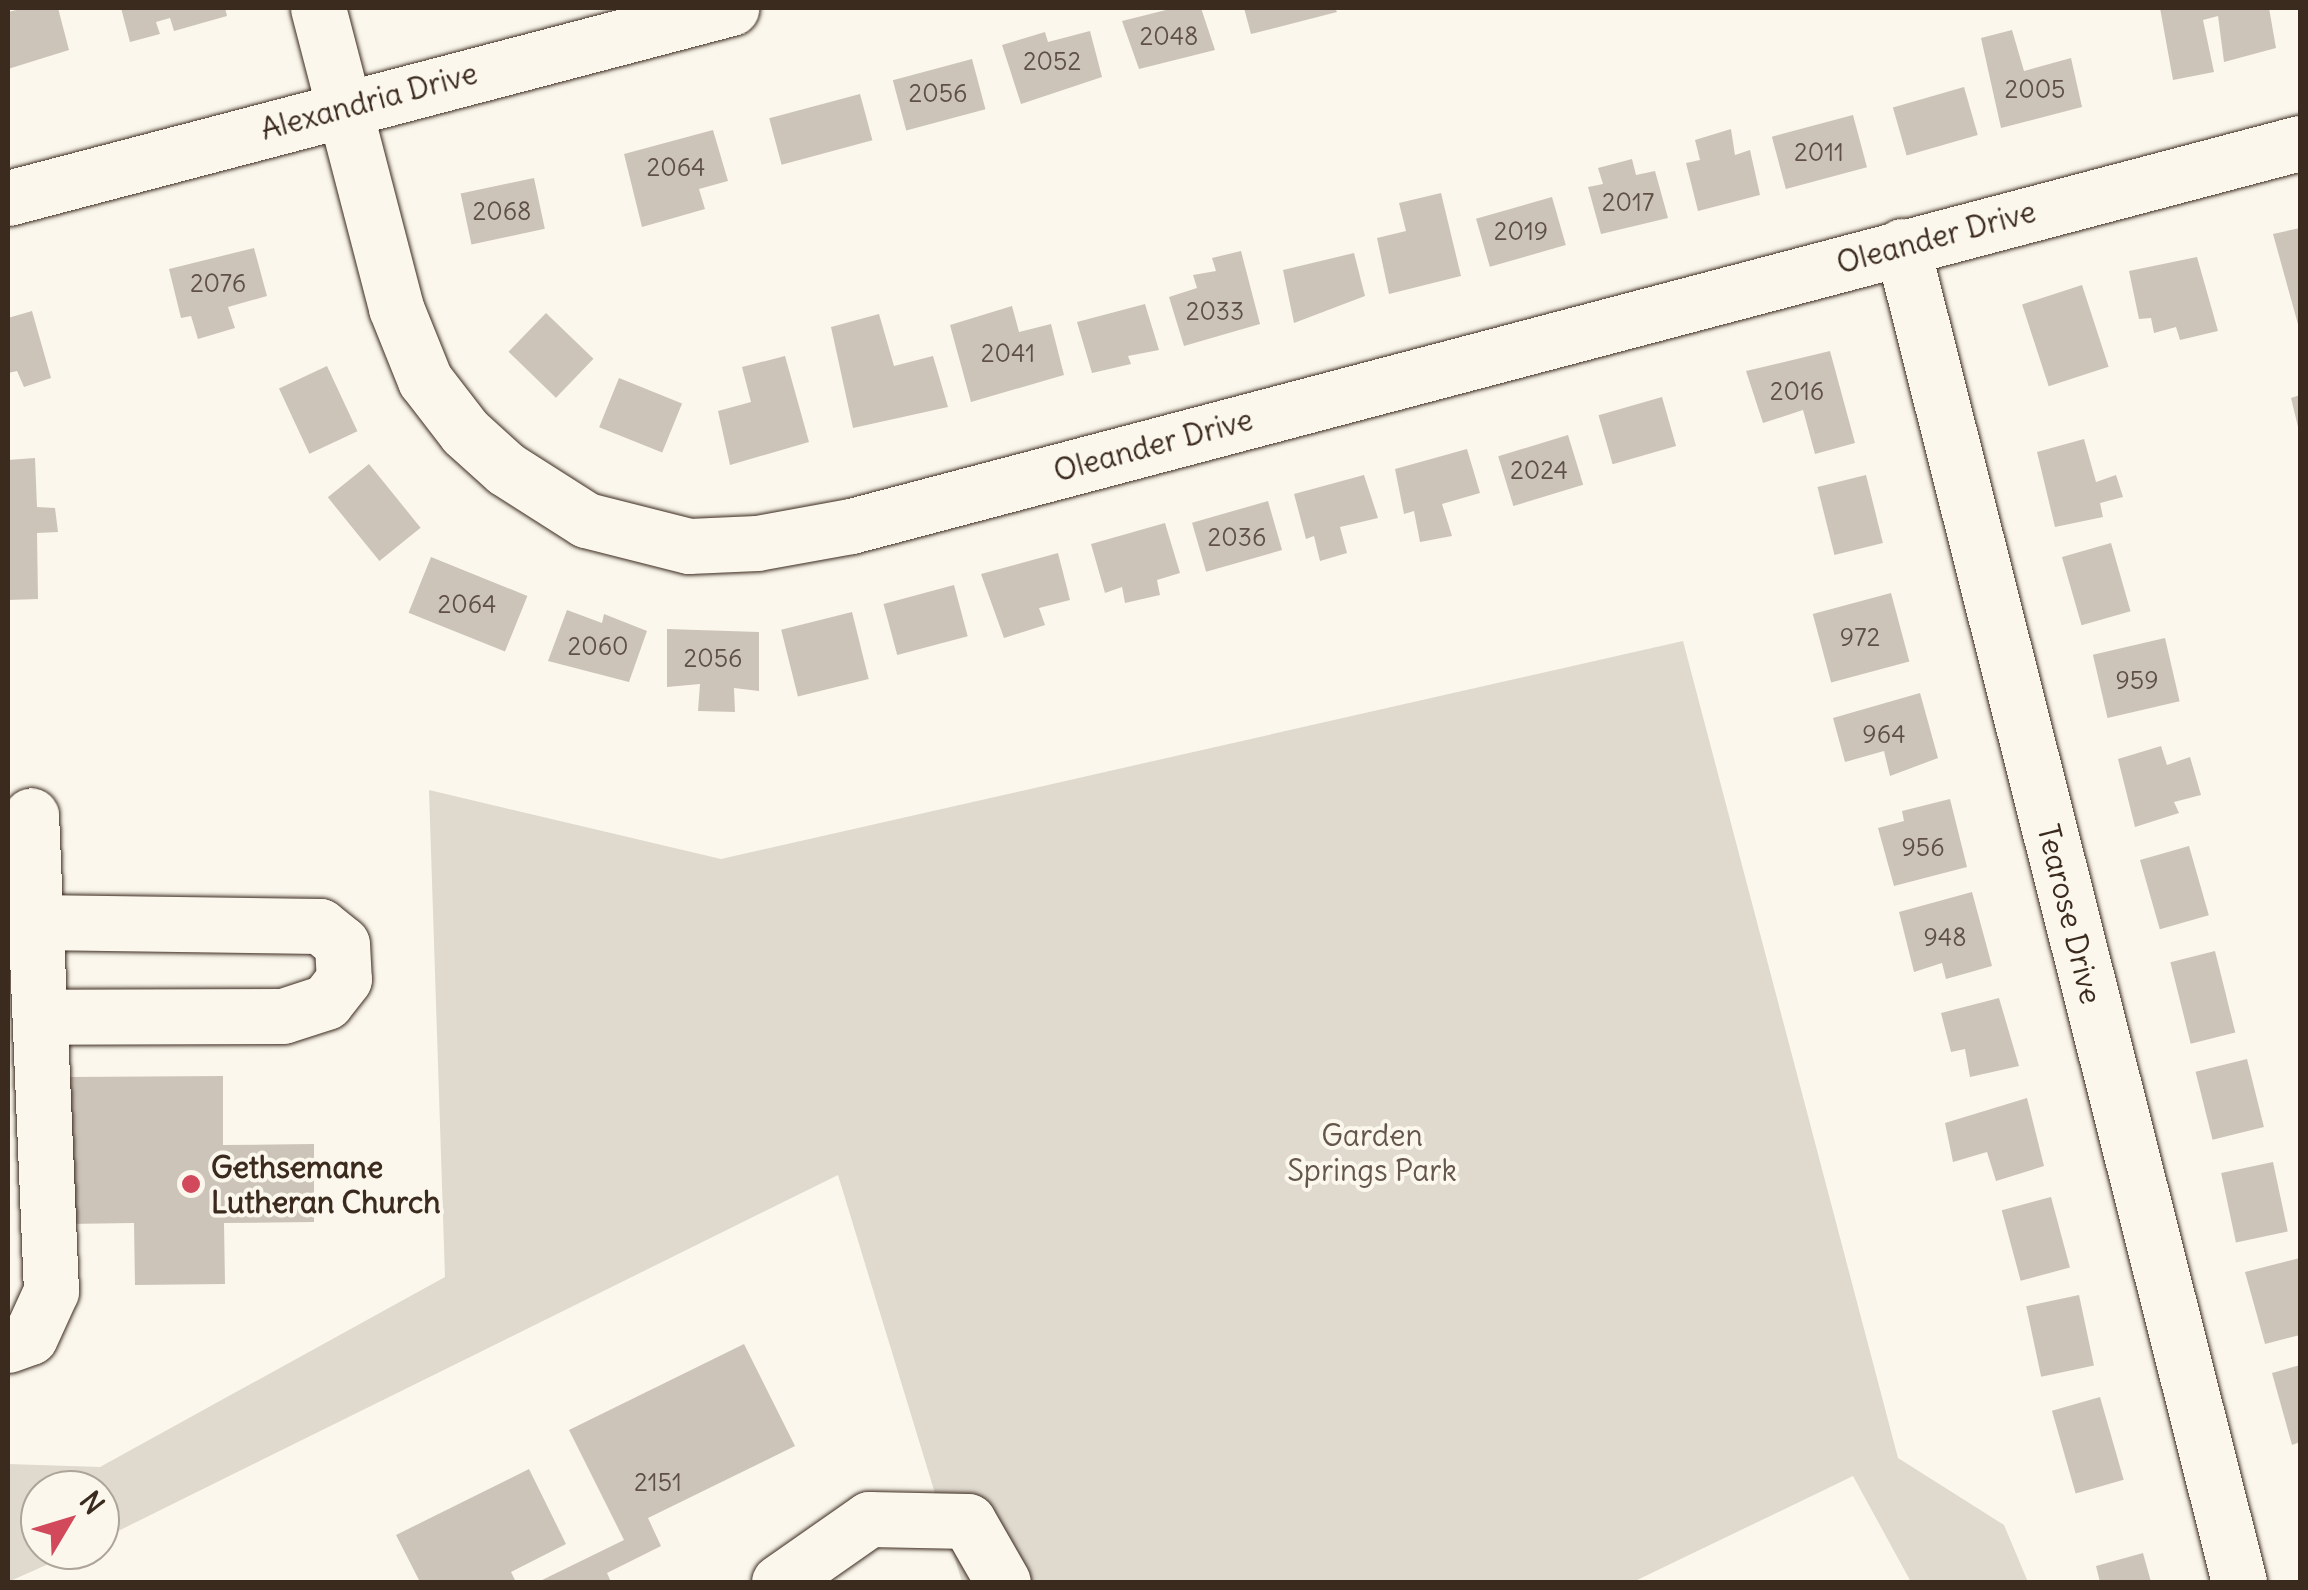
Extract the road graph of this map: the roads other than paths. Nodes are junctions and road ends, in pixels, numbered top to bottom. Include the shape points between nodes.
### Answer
1 (318, 8) edge
2 (731, 8) edge
3 (343, 107) junction
4 (2300, 143) edge
5 (8, 198) edge
6 (1902, 246) junction
7 (32, 815) dead end
8 (21, 868) edge
9 (36, 922) junction
10 (40, 1018) junction
11 (8, 1345) edge
12 (779, 1582) edge
13 (1004, 1582) edge
14 (2238, 1582) edge

1 - 3 street, Oleander Drive
2 - 3 street, Alexandria Drive
3 - 5 street, Alexandria Drive
3 - 6 street, Oleander Drive via 396,308 426,380 465,432 506,469 586,520 690,546 757,543 851,526
4 - 6 street, Oleander Drive
6 - 14 street, Tearose Drive
7 - 8 street
8 - 9 street
9 - 10 street
9 - 10 street via 320,926 342,944 344,979 326,1002 283,1016
10 - 11 street via 51,1290 30,1336
12 - 13 street via 869,1520 968,1521

